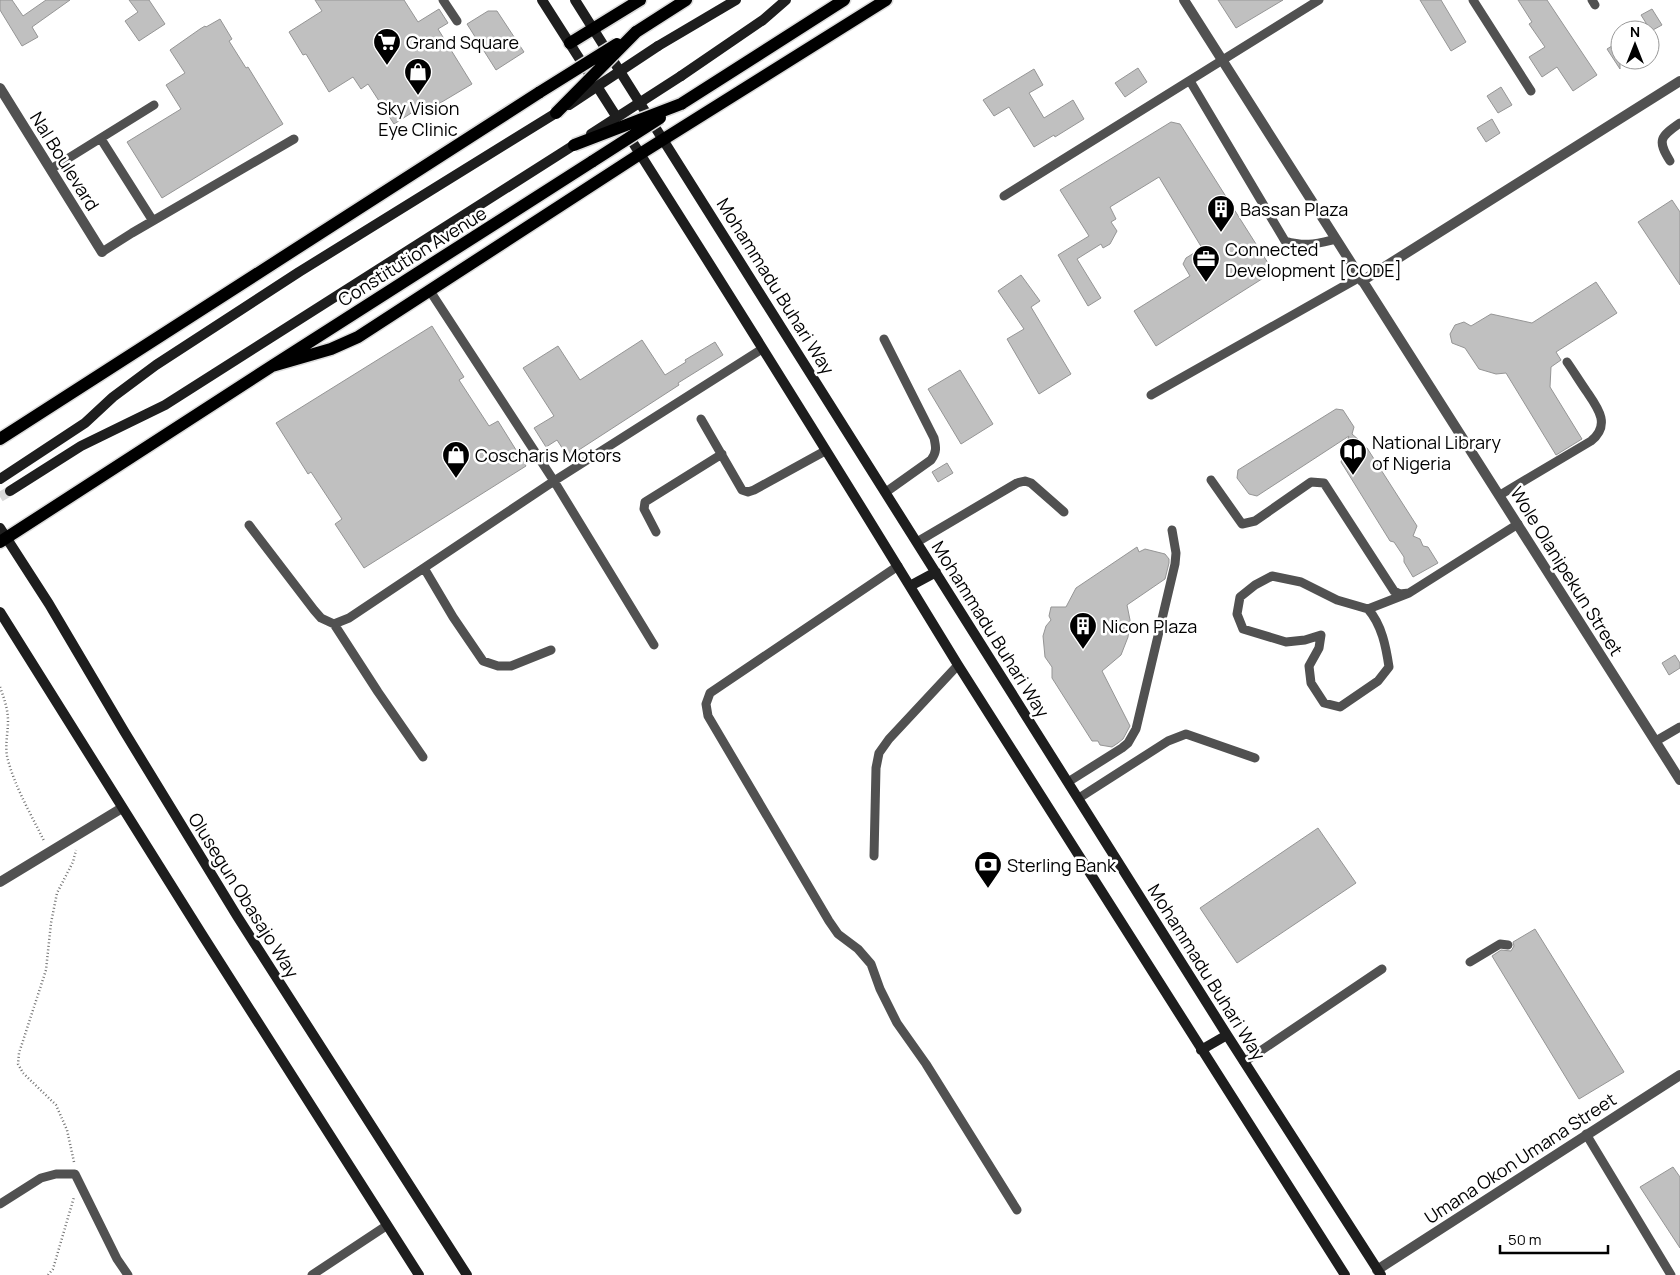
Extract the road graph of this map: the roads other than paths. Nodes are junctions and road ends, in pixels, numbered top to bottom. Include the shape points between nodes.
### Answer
1 (443, 0) edge
2 (542, 0) edge
3 (575, 0) edge
4 (640, 0) edge
5 (686, 0) edge
6 (736, 0) edge
7 (786, 0) edge
8 (844, 0) edge
9 (886, 0) edge
10 (1184, 0) edge
11 (1319, 0) edge
12 (1473, 0) edge
13 (457, 21) dead end
14 (594, 30) junction
15 (636, 32) junction
16 (570, 43) junction
17 (1223, 61) junction
18 (1680, 80) edge
19 (1190, 81) junction
20 (0, 88) edge
21 (1531, 91) dead end
22 (681, 104) junction
23 (154, 105) dead end
24 (556, 113) junction
25 (1680, 123) edge
26 (101, 139) junction
27 (294, 139) dead end
28 (664, 140) junction
29 (574, 146) junction
30 (640, 154) junction
31 (1670, 162) dead end
32 (51, 169) junction
33 (1004, 196) dead end
34 (153, 222) junction
35 (1336, 239) junction
36 (102, 252) joint
37 (1361, 279) junction
38 (430, 291) junction
39 (884, 339) dead end
40 (762, 349) junction
41 (1567, 362) dead end
42 (272, 366) junction
43 (1151, 395) dead end
44 (701, 419) dead end
45 (0, 439) edge
46 (825, 451) junction
47 (722, 454) junction
48 (0, 479) edge
49 (1211, 480) dead end
50 (554, 481) junction
51 (10, 490) tunnel mouth
52 (886, 492) junction
53 (1500, 495) junction
54 (1064, 512) dead end
55 (1518, 524) junction
56 (249, 525) dead end
57 (1172, 530) dead end
58 (656, 532) dead end
59 (2, 536) edge
60 (917, 542) junction
61 (898, 566) junction
62 (424, 568) junction
63 (936, 572) junction
64 (910, 586) junction
65 (1409, 593) junction
66 (1368, 609) junction
67 (0, 612) edge
68 (334, 624) junction
69 (654, 645) dead end
70 (551, 650) dead end
71 (958, 665) junction
72 (1680, 728) edge
73 (1656, 741) junction
74 (423, 757) dead end
75 (1255, 758) dead end
76 (1680, 780) edge
77 (1068, 782) junction
78 (1078, 798) junction
79 (122, 808) junction
80 (874, 856) dead end
81 (0, 882) edge
82 (1508, 945) dead end
83 (1470, 962) dead end
84 (1382, 970) dead end
85 (1227, 1035) junction
86 (1201, 1050) junction
87 (1244, 1062) junction
88 (1680, 1075) edge
89 (1586, 1134) junction
90 (0, 1204) edge
91 (1016, 1210) dead end
92 (386, 1226) junction
93 (1379, 1272) edge
94 (128, 1275) edge
95 (312, 1275) edge
96 (419, 1275) edge
97 (467, 1275) edge
98 (1344, 1275) edge
99 (1671, 1275) edge

1 - 13 lane
2 - 16 main road
3 - 14 main road, Mohammadu Buhari Way
4 - 14 main road
5 - 15 main road
6 - 24 main road, bridge via 658,46
7 - 29 main road, Constitution Avenue, bridge via 763,20
8 - 22 main road, Constitution Avenue
9 - 28 main road
10 - 17 street, Wole Olanipekun Street
11 - 17 lane
12 - 21 lane
14 - 16 main road
14 - 28 main road, Mohammadu Buhari Way
15 - 24 main road, bridge
15 - 45 main road, bridge
16 - 30 main road
17 - 19 lane
17 - 35 street, Wole Olanipekun Street
18 - 37 street
19 - 33 lane
19 - 35 lane via 1285,241 1311,245
20 - 32 street, Nal Boulevard
22 - 29 main road, bridge
22 - 42 main road, Constitution Avenue, bridge
23 - 26 lane
24 - 48 main road via 170,355 85,423
25 - 31 lane via 1662,140 1662,148
26 - 32 lane
26 - 34 lane
27 - 34 lane
28 - 30 main road
28 - 52 main road, Mohammadu Buhari Way
29 - 51 main road, Constitution Avenue via 166,405 82,446
30 - 38 main road
30 - 40 main road
32 - 36 street, Nal Boulevard
34 - 36 lane
35 - 37 street, Wole Olanipekun Street
37 - 43 lane
37 - 53 street, Wole Olanipekun Street
38 - 42 main road via 358,337 331,349
38 - 50 lane
39 - 52 lane via 934,438 936,448 936,455 931,460
40 - 46 main road
40 - 50 lane
41 - 53 lane via 1599,410 1600,431 1596,438
42 - 59 main road, Constitution Avenue
44 - 47 lane
46 - 47 lane via 748,492 742,490
46 - 61 main road
47 - 58 lane via 645,502 644,509
49 - 65 lane via 1242,524 1255,521 1311,482 1324,483 1394,591
50 - 62 lane
50 - 69 lane
52 - 60 main road, Mohammadu Buhari Way
53 - 55 street, Wole Olanipekun Street
54 - 60 lane via 1025,481
55 - 65 lane
55 - 73 street, Wole Olanipekun Street
56 - 68 lane via 314,610
57 - 77 lane via 1175,564 1136,729 1122,748
59 - 97 main road, Olusegun Obasajo Way via 49,604 237,916
60 - 63 main road, Mohammadu Buhari Way
61 - 64 main road
61 - 91 lane via 710,693 706,704 708,716 828,921 871,964 897,1023
62 - 68 lane via 349,618
62 - 70 lane via 483,661 511,666
63 - 64 main road
63 - 77 main road, Mohammadu Buhari Way
64 - 71 main road
65 - 66 lane
66 - 66 lane via 1375,618 1386,648 1389,668 1378,681 1340,706 1324,703 1310,682 1309,666 1321,635 1286,642 1243,629 1237,614 1240,597 1272,576 1301,582 1336,600
67 - 79 main road
68 - 74 lane
71 - 80 lane via 879,754
71 - 86 main road
72 - 73 lane
73 - 76 street, Wole Olanipekun Street
75 - 78 lane via 1186,734 1168,741
77 - 78 main road, Mohammadu Buhari Way
78 - 85 main road, Mohammadu Buhari Way
79 - 81 street
79 - 92 main road
82 - 83 lane via 1500,944
84 - 87 lane
85 - 86 main road
85 - 87 main road, Mohammadu Buhari Way
86 - 98 main road
87 - 93 main road, Mohammadu Buhari Way
88 - 89 street, Umana Okon Umana Street
89 - 93 street, Umana Okon Umana Street
89 - 99 lane
90 - 94 lane via 41,1178 75,1174
92 - 95 lane
92 - 96 main road

